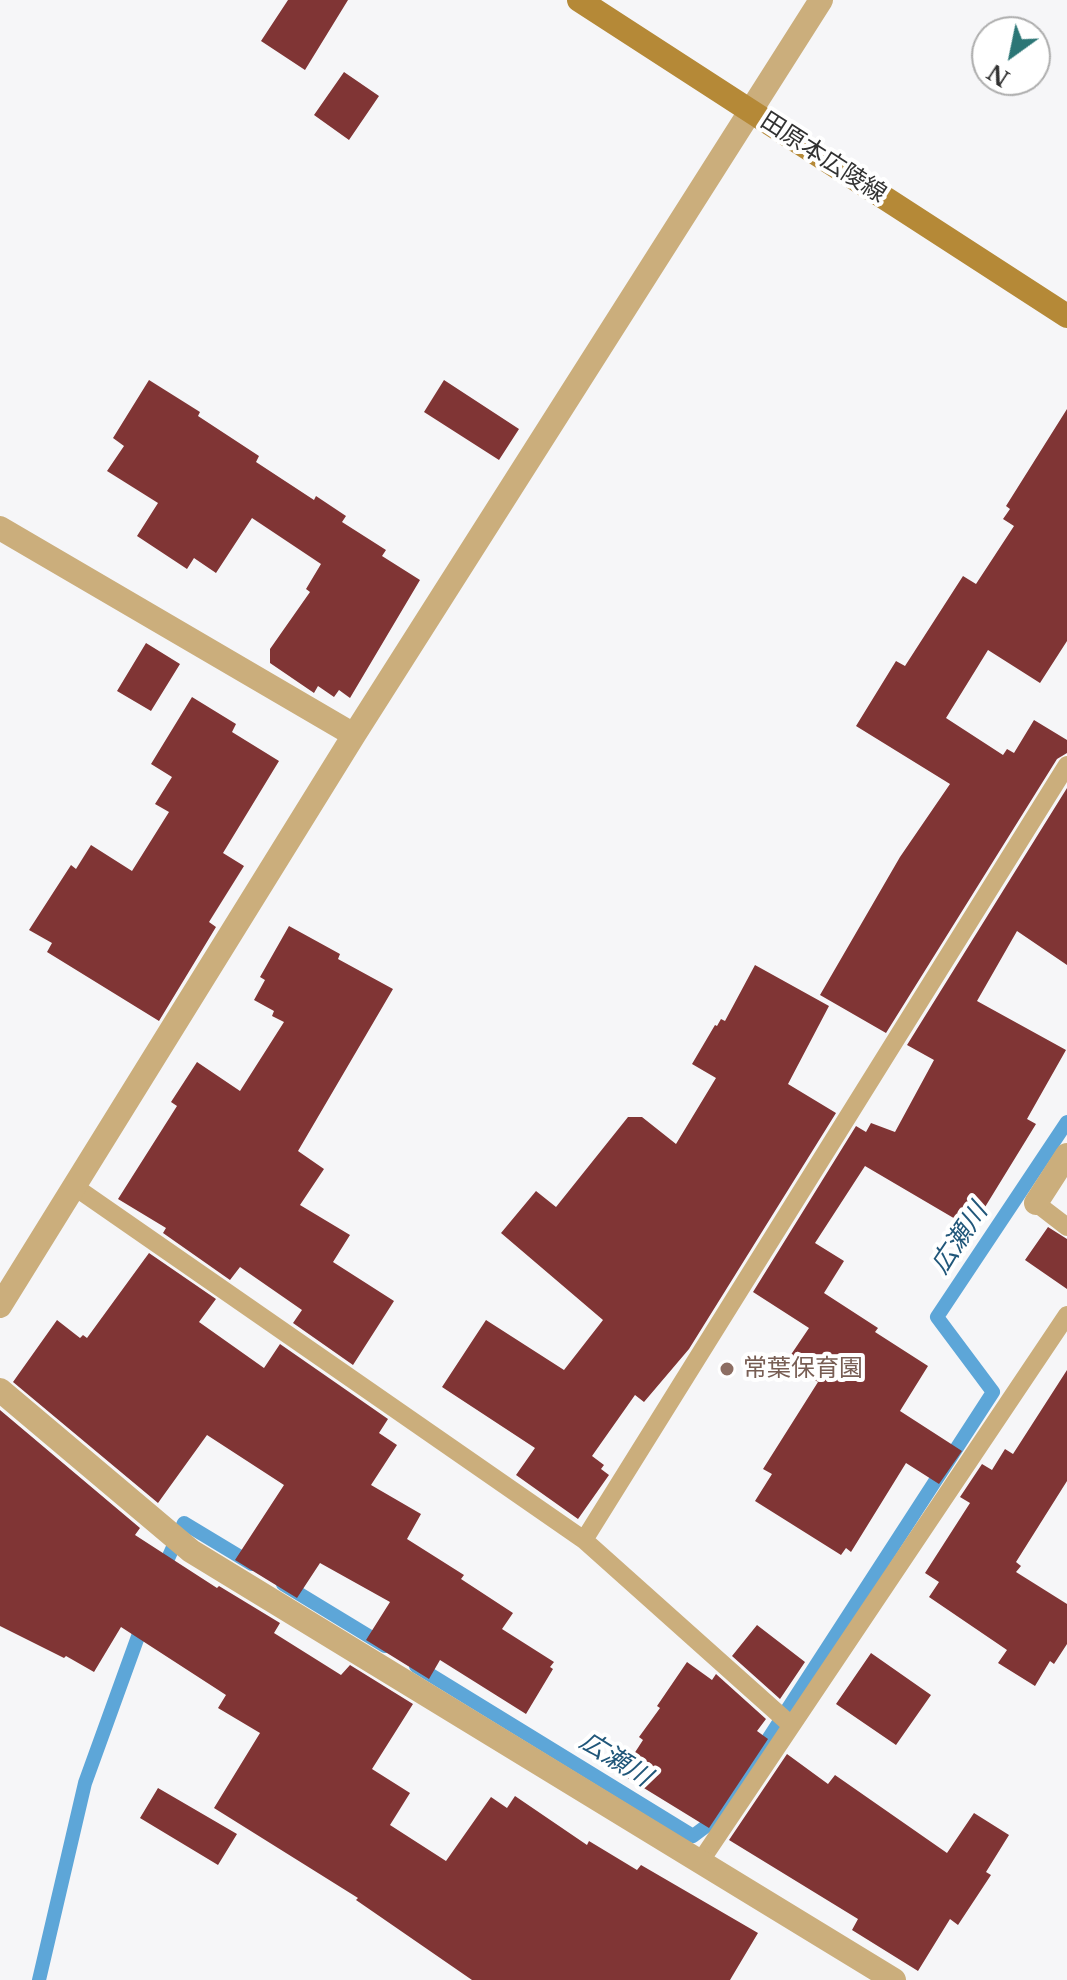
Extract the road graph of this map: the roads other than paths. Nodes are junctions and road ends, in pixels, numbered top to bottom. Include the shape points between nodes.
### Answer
1 (579, 0) edge
2 (821, 0) edge
3 (752, 112) junction
4 (1067, 316) edge
5 (0, 528) edge
6 (354, 735) junction
7 (1067, 765) edge
8 (1067, 1155) edge
9 (75, 1187) junction
10 (1036, 1203) joint
11 (1067, 1227) edge
12 (0, 1306) edge
13 (1067, 1315) edge
14 (0, 1390) edge
15 (584, 1540) junction
16 (791, 1725) junction
17 (700, 1862) junction
18 (894, 1980) edge

1 - 3 main road, 田原本広陵線
2 - 3 street
3 - 4 main road, 田原本広陵線
3 - 6 street
5 - 6 street
6 - 9 street
7 - 15 lane
8 - 10 street
9 - 12 street
9 - 15 lane
10 - 11 lane
13 - 16 lane
14 - 17 street via 191,1551
15 - 16 lane
16 - 17 lane
17 - 18 street

